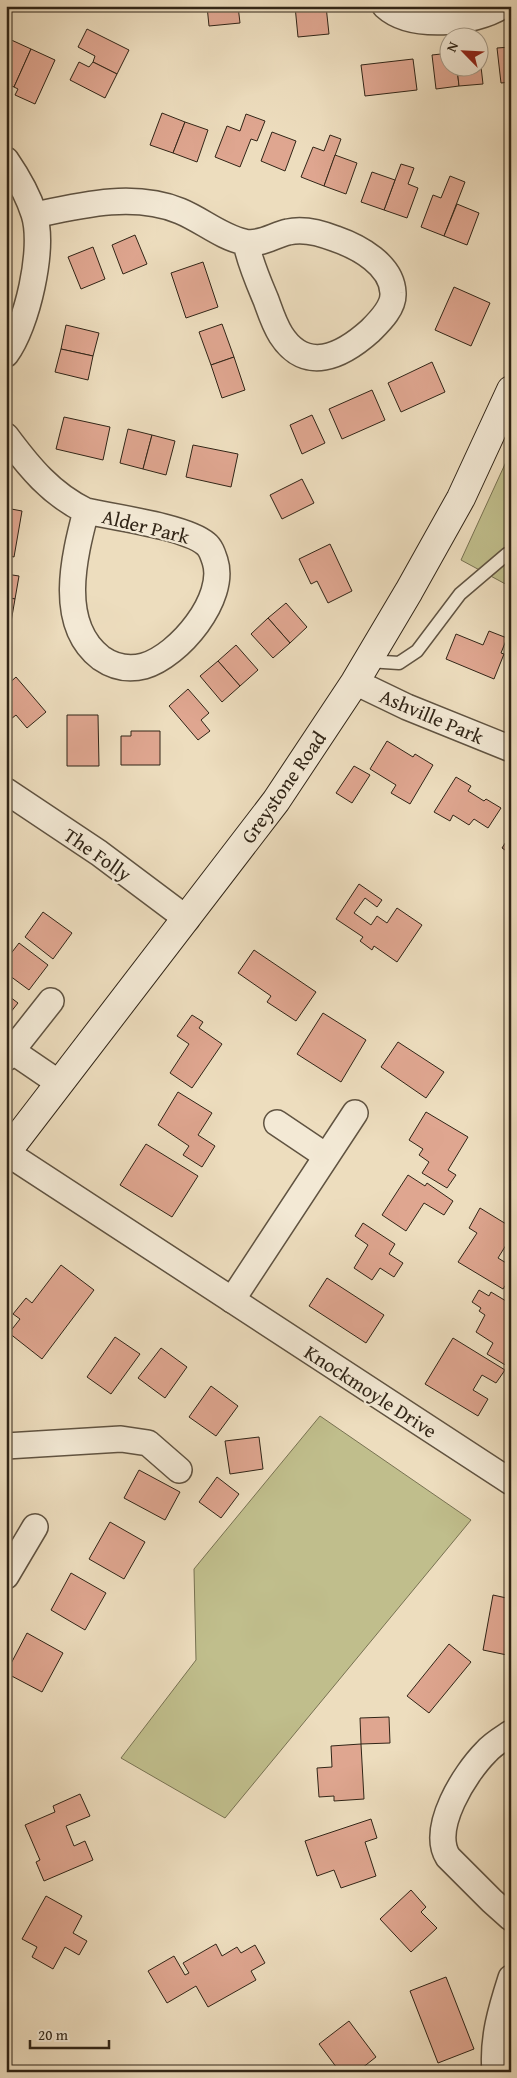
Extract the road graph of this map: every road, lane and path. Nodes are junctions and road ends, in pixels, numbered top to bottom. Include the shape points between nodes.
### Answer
1 (385, 6) edge
2 (502, 6) edge
3 (6, 160) edge
4 (35, 215) junction
5 (246, 243) junction
6 (6, 354) edge
7 (511, 390) edge
8 (6, 436) edge
9 (86, 511) junction
10 (511, 553) edge
11 (361, 672) junction
12 (511, 749) edge
13 (6, 791) edge
14 (187, 919) junction
15 (51, 1000) dead end
16 (9, 1055) edge
17 (58, 1083) junction
18 (355, 1113) dead end
19 (277, 1123) dead end
20 (6, 1153) edge
21 (326, 1156) junction
22 (232, 1300) junction
23 (6, 1446) edge
24 (179, 1470) dead end
25 (511, 1482) edge
26 (35, 1527) dead end
27 (6, 1575) edge
28 (511, 1733) edge
29 (511, 1918) edge
30 (511, 1978) edge
31 (495, 2072) edge

1 - 2 street via 408,19 438,21 476,17
3 - 4 street
4 - 5 street via 96,204 150,202 178,210
4 - 6 street via 35,273 26,313
5 - 5 street via 252,267 278,331 302,354 322,359 344,350 374,327 393,299 391,285 379,264 337,239 319,233 295,231
7 - 11 main road, Greystone Road via 461,498
8 - 9 street, Alder Park via 50,488 64,500
9 - 9 street, Alder Park via 187,534 207,545 212,553 218,572 210,601 189,634 152,663 135,667 116,666 95,652 82,633 74,609 72,584
10 - 11 lane via 460,594 417,651 399,663
11 - 12 street, Ashville Park via 407,707
11 - 14 main road, Greystone Road via 276,801
13 - 14 street, The Folly via 99,853
14 - 17 main road, Greystone Road
15 - 16 street
16 - 17 street
17 - 20 main road, Greystone Road
18 - 21 street
19 - 21 street
20 - 22 street, Knockmoyle Drive
21 - 22 street
22 - 25 street, Knockmoyle Drive
23 - 24 street via 120,1439 148,1443
26 - 27 street
28 - 29 street via 477,1762 454,1798 442,1835 448,1856
30 - 31 street via 499,2014

